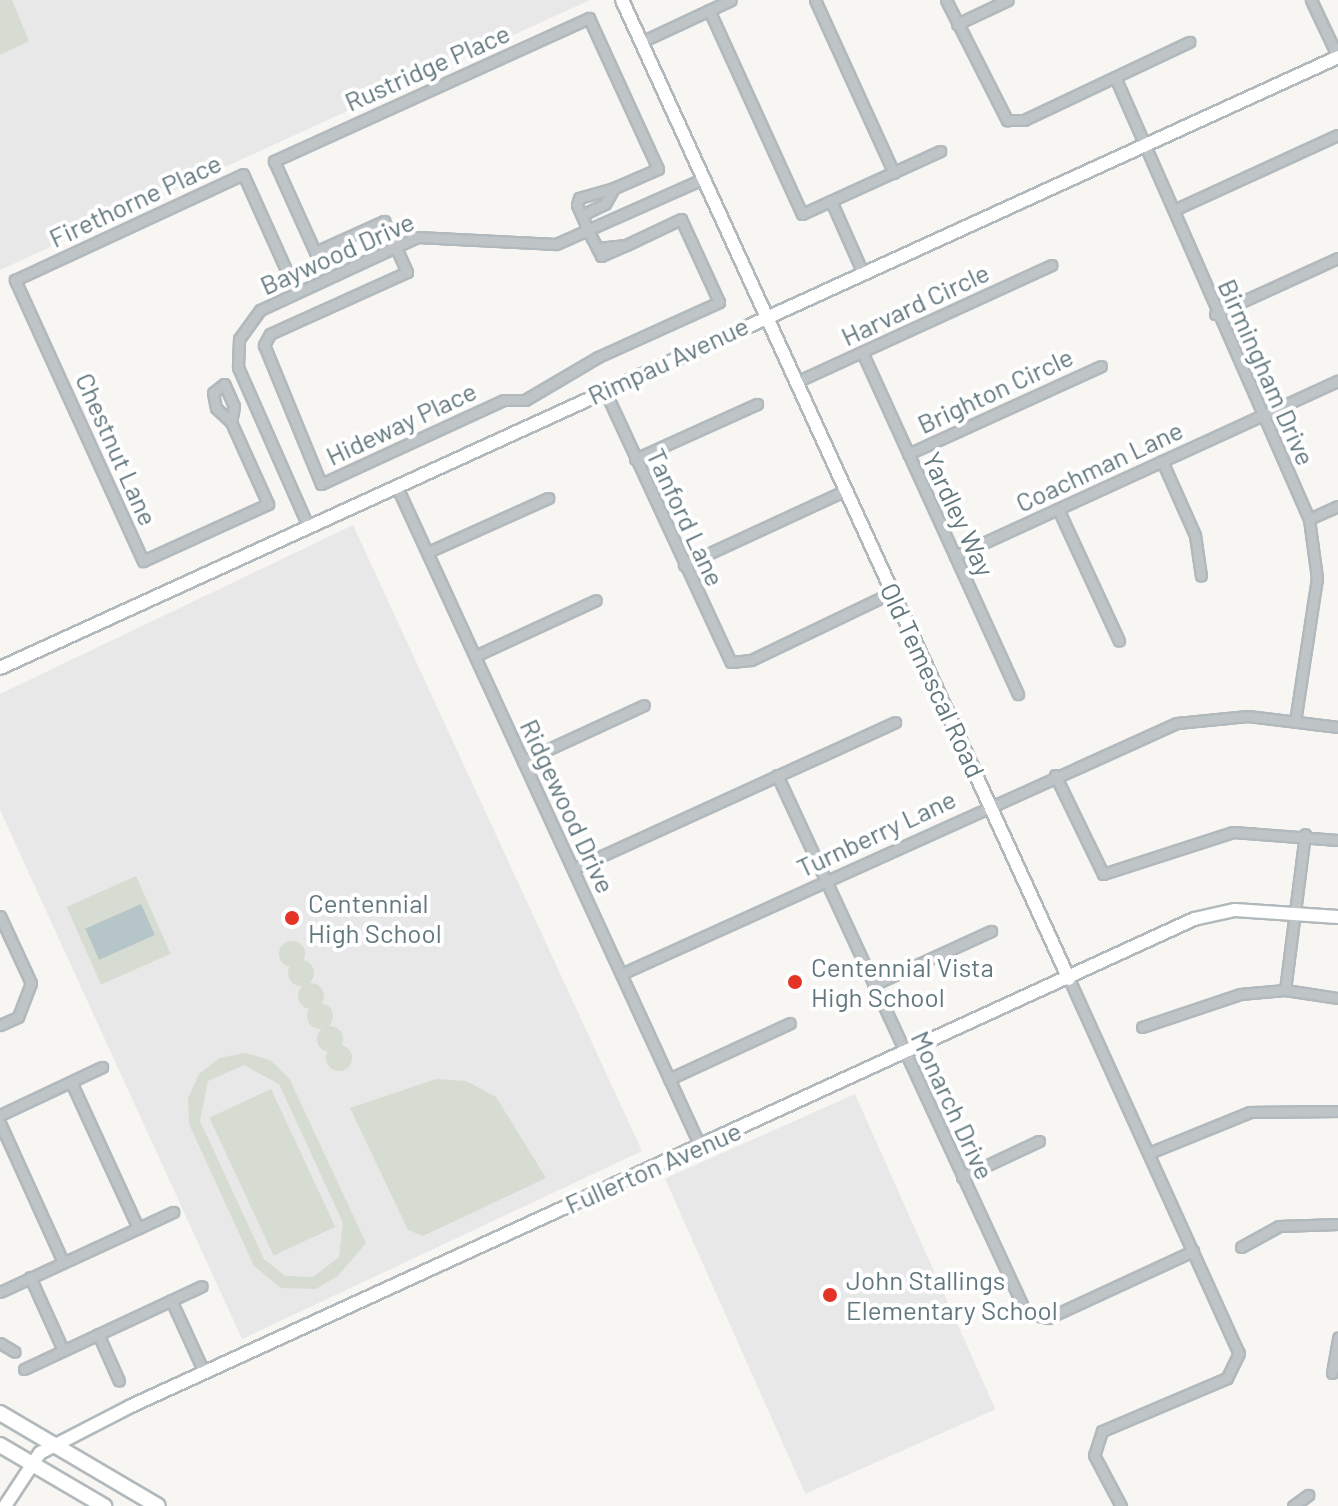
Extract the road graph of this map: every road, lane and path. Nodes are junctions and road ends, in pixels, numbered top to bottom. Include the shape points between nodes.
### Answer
1 (622, 0) edge
2 (731, 0) edge
3 (815, 0) edge
4 (946, 0) edge
5 (1008, 0) edge
6 (1311, 0) edge
7 (709, 10) junction
8 (957, 24) junction
9 (641, 42) junction
10 (1189, 42) dead end
11 (1338, 57) edge
12 (1115, 77) junction
13 (1338, 135) edge
14 (1146, 142) junction
15 (940, 151) dead end
16 (894, 173) junction
17 (703, 179) junction
18 (614, 188) junction
19 (831, 201) junction
20 (1176, 209) junction
21 (582, 215) junction
22 (589, 231) junction
23 (395, 246) junction
24 (1338, 258) edge
25 (1052, 265) dead end
26 (862, 271) junction
27 (15, 280) joint
28 (296, 292) junction
29 (1215, 314) junction
30 (765, 316) junction
31 (862, 352) junction
32 (1101, 366) dead end
33 (241, 379) junction
34 (1338, 381) edge
35 (796, 382) junction
36 (224, 384) junction
37 (604, 389) junction
38 (757, 404) dead end
39 (1261, 416) junction
40 (231, 422) junction
41 (908, 454) junction
42 (635, 459) junction
43 (1162, 461) junction
44 (396, 485) junction
45 (846, 490) junction
46 (548, 498) dead end
47 (1338, 506) edge
48 (1058, 509) junction
49 (1309, 519) junction
50 (308, 526) junction
51 (428, 552) junction
52 (955, 556) junction
53 (684, 565) junction
54 (1201, 576) dead end
55 (893, 592) junction
56 (596, 600) dead end
57 (1119, 641) dead end
58 (475, 656) junction
59 (0, 668) edge
60 (1018, 694) dead end
61 (644, 705) dead end
62 (1295, 721) junction
63 (895, 722) dead end
64 (1338, 727) edge
65 (523, 761) junction
66 (777, 775) junction
67 (1055, 775) junction
68 (990, 804) junction
69 (1305, 834) junction
70 (1338, 840) edge
71 (573, 869) junction
72 (826, 880) junction
73 (1295, 912) junction
74 (0, 916) edge
75 (1338, 917) edge
76 (991, 931) dead end
77 (621, 974) junction
78 (1069, 979) junction
79 (873, 985) junction
80 (1285, 990) junction
81 (1338, 998) edge
82 (790, 1023) dead end
83 (0, 1025) edge
84 (1142, 1027) dead end
85 (905, 1052) junction
86 (102, 1067) dead end
87 (669, 1079) junction
88 (71, 1082) junction
89 (1338, 1111) edge
90 (0, 1115) edge
91 (0, 1123) edge
92 (1039, 1141) dead end
93 (4, 1144) edge
94 (700, 1146) junction
95 (1149, 1153) junction
96 (962, 1177) junction
97 (173, 1212) dead end
98 (1338, 1224) edge
99 (138, 1228) junction
100 (1241, 1247) dead end
101 (1193, 1251) junction
102 (63, 1262) junction
103 (30, 1277) junction
104 (202, 1286) dead end
105 (0, 1292) edge
106 (171, 1300) junction
107 (98, 1334) junction
108 (1338, 1338) edge
109 (0, 1343) edge
110 (63, 1350) junction
111 (15, 1352) dead end
112 (24, 1369) dead end
113 (204, 1372) junction
114 (1332, 1373) dead end
115 (119, 1381) dead end
116 (0, 1413) edge
117 (54, 1444) junction
118 (0, 1445) edge
119 (31, 1463) junction
120 (1308, 1495) dead end
121 (5, 1506) edge
122 (104, 1506) edge
123 (158, 1506) edge
124 (1121, 1506) edge
125 (1293, 1506) edge

1 - 9 main road, Old Temescal Road
2 - 7 street
3 - 16 street
4 - 8 street
5 - 8 street
6 - 11 street
7 - 9 street
7 - 19 street via 802,214
8 - 12 street via 1007,120 1024,120
9 - 17 main road, Old Temescal Road
10 - 12 street
11 - 14 main road, Rimpau Avenue
12 - 14 street, Birmingham Drive
13 - 20 street
14 - 20 street, Birmingham Drive
14 - 26 main road, Rimpau Avenue
15 - 16 street
16 - 19 street
17 - 22 street, Baywood Drive
17 - 30 main road, Old Temescal Road
18 - 21 street, Rustridge Place via 605,204
18 - 21 street, Rustridge Place via 579,198
18 - 23 street, Rustridge Place via 658,169 589,18 274,161 315,252 384,221
19 - 26 street
20 - 29 street, Birmingham Drive
21 - 22 street
22 - 23 street, Baywood Drive via 556,244 430,234
22 - 23 street, Hideway Place via 597,248 611,257 681,219 719,302 598,357 525,400 504,400 321,484 264,345 270,334 407,272
23 - 28 street, Baywood Drive
24 - 29 street
25 - 31 street, Harvard Circle
26 - 30 main road, Rimpau Avenue
27 - 28 street, Firethorne Place via 243,174
27 - 40 street, Chestnut Lane via 143,561 268,504
28 - 33 street, Baywood Drive via 248,323 237,349
29 - 39 street, Birmingham Drive
30 - 35 main road, Old Temescal Road
30 - 37 main road, Rimpau Avenue
31 - 35 street, Harvard Circle
31 - 41 street, Yardley Way
32 - 41 street, Brighton Circle
33 - 36 street
33 - 50 street, Baywood Drive
34 - 39 street, Coachman Lane
35 - 45 main road, Old Temescal Road
36 - 40 street, Chestnut Lane via 234,406
36 - 40 street, Chestnut Lane via 213,399
37 - 42 street, Tanford Lane
37 - 44 main road, Rimpau Avenue
38 - 42 street
39 - 43 street, Coachman Lane
39 - 49 street, Birmingham Drive
41 - 52 street, Yardley Way
42 - 53 street, Tanford Lane
43 - 48 street, Coachman Lane
43 - 54 street via 1195,535
44 - 50 main road, Rimpau Avenue
44 - 51 street, Ridgewood Drive
45 - 53 street
45 - 55 main road, Old Temescal Road
46 - 51 street
47 - 49 street
48 - 52 street, Coachman Lane
48 - 57 street
49 - 62 street, Birmingham Drive via 1317,578
50 - 59 main road, Rimpau Avenue
51 - 58 street, Ridgewood Drive
52 - 60 street, Yardley Way
53 - 55 street, Tanford Lane via 731,662 751,660
55 - 68 main road, Old Temescal Road
56 - 58 street
58 - 65 street, Ridgewood Drive
61 - 65 street
62 - 64 street, Turnberry Lane
62 - 67 street, Turnberry Lane via 1199,717
63 - 66 street
65 - 71 street, Ridgewood Drive
66 - 71 street
66 - 72 street, Monarch Drive
67 - 68 street, Turnberry Lane
67 - 69 street via 1103,874 1205,837
68 - 72 street, Turnberry Lane
68 - 78 main road, Old Temescal Road
69 - 70 street
69 - 73 street
71 - 77 street, Ridgewood Drive
72 - 77 street, Turnberry Lane
72 - 79 street, Monarch Drive
73 - 75 main road, Fullerton Avenue
73 - 78 main road, Fullerton Avenue via 1214,913
73 - 80 street
74 - 83 street via 31,983 26,1005
76 - 79 street
77 - 87 street, Ridgewood Drive
78 - 85 main road, Fullerton Avenue
78 - 95 street, Old Temescal Road
79 - 85 street, Monarch Drive
80 - 81 street
80 - 84 street via 1218,997
82 - 87 street
85 - 94 main road, Fullerton Avenue
85 - 96 street, Monarch Drive
86 - 88 street
87 - 94 street, Ridgewood Drive
88 - 90 street
88 - 99 street
89 - 95 street via 1250,1112
91 - 93 street
92 - 96 street
93 - 102 street
94 - 113 main road, Fullerton Avenue
95 - 101 street, Old Temescal Road
96 - 101 street, Monarch Drive via 1021,1307 1033,1317 1048,1318
97 - 99 street
98 - 100 street via 1279,1226
99 - 102 street
101 - 124 street, Old Temescal Road via 1239,1362 1227,1378 1102,1431 1094,1455
102 - 103 street
103 - 105 street
103 - 110 street
104 - 106 street
106 - 107 street
106 - 113 street
107 - 110 street
107 - 115 street
108 - 114 street
109 - 111 street
110 - 112 street
113 - 117 main road, Fullerton Avenue
116 - 117 main road
117 - 119 main road, Fullerton Avenue
117 - 123 main road
118 - 119 main road
119 - 121 main road, Fullerton Avenue
119 - 122 main road
120 - 125 street

